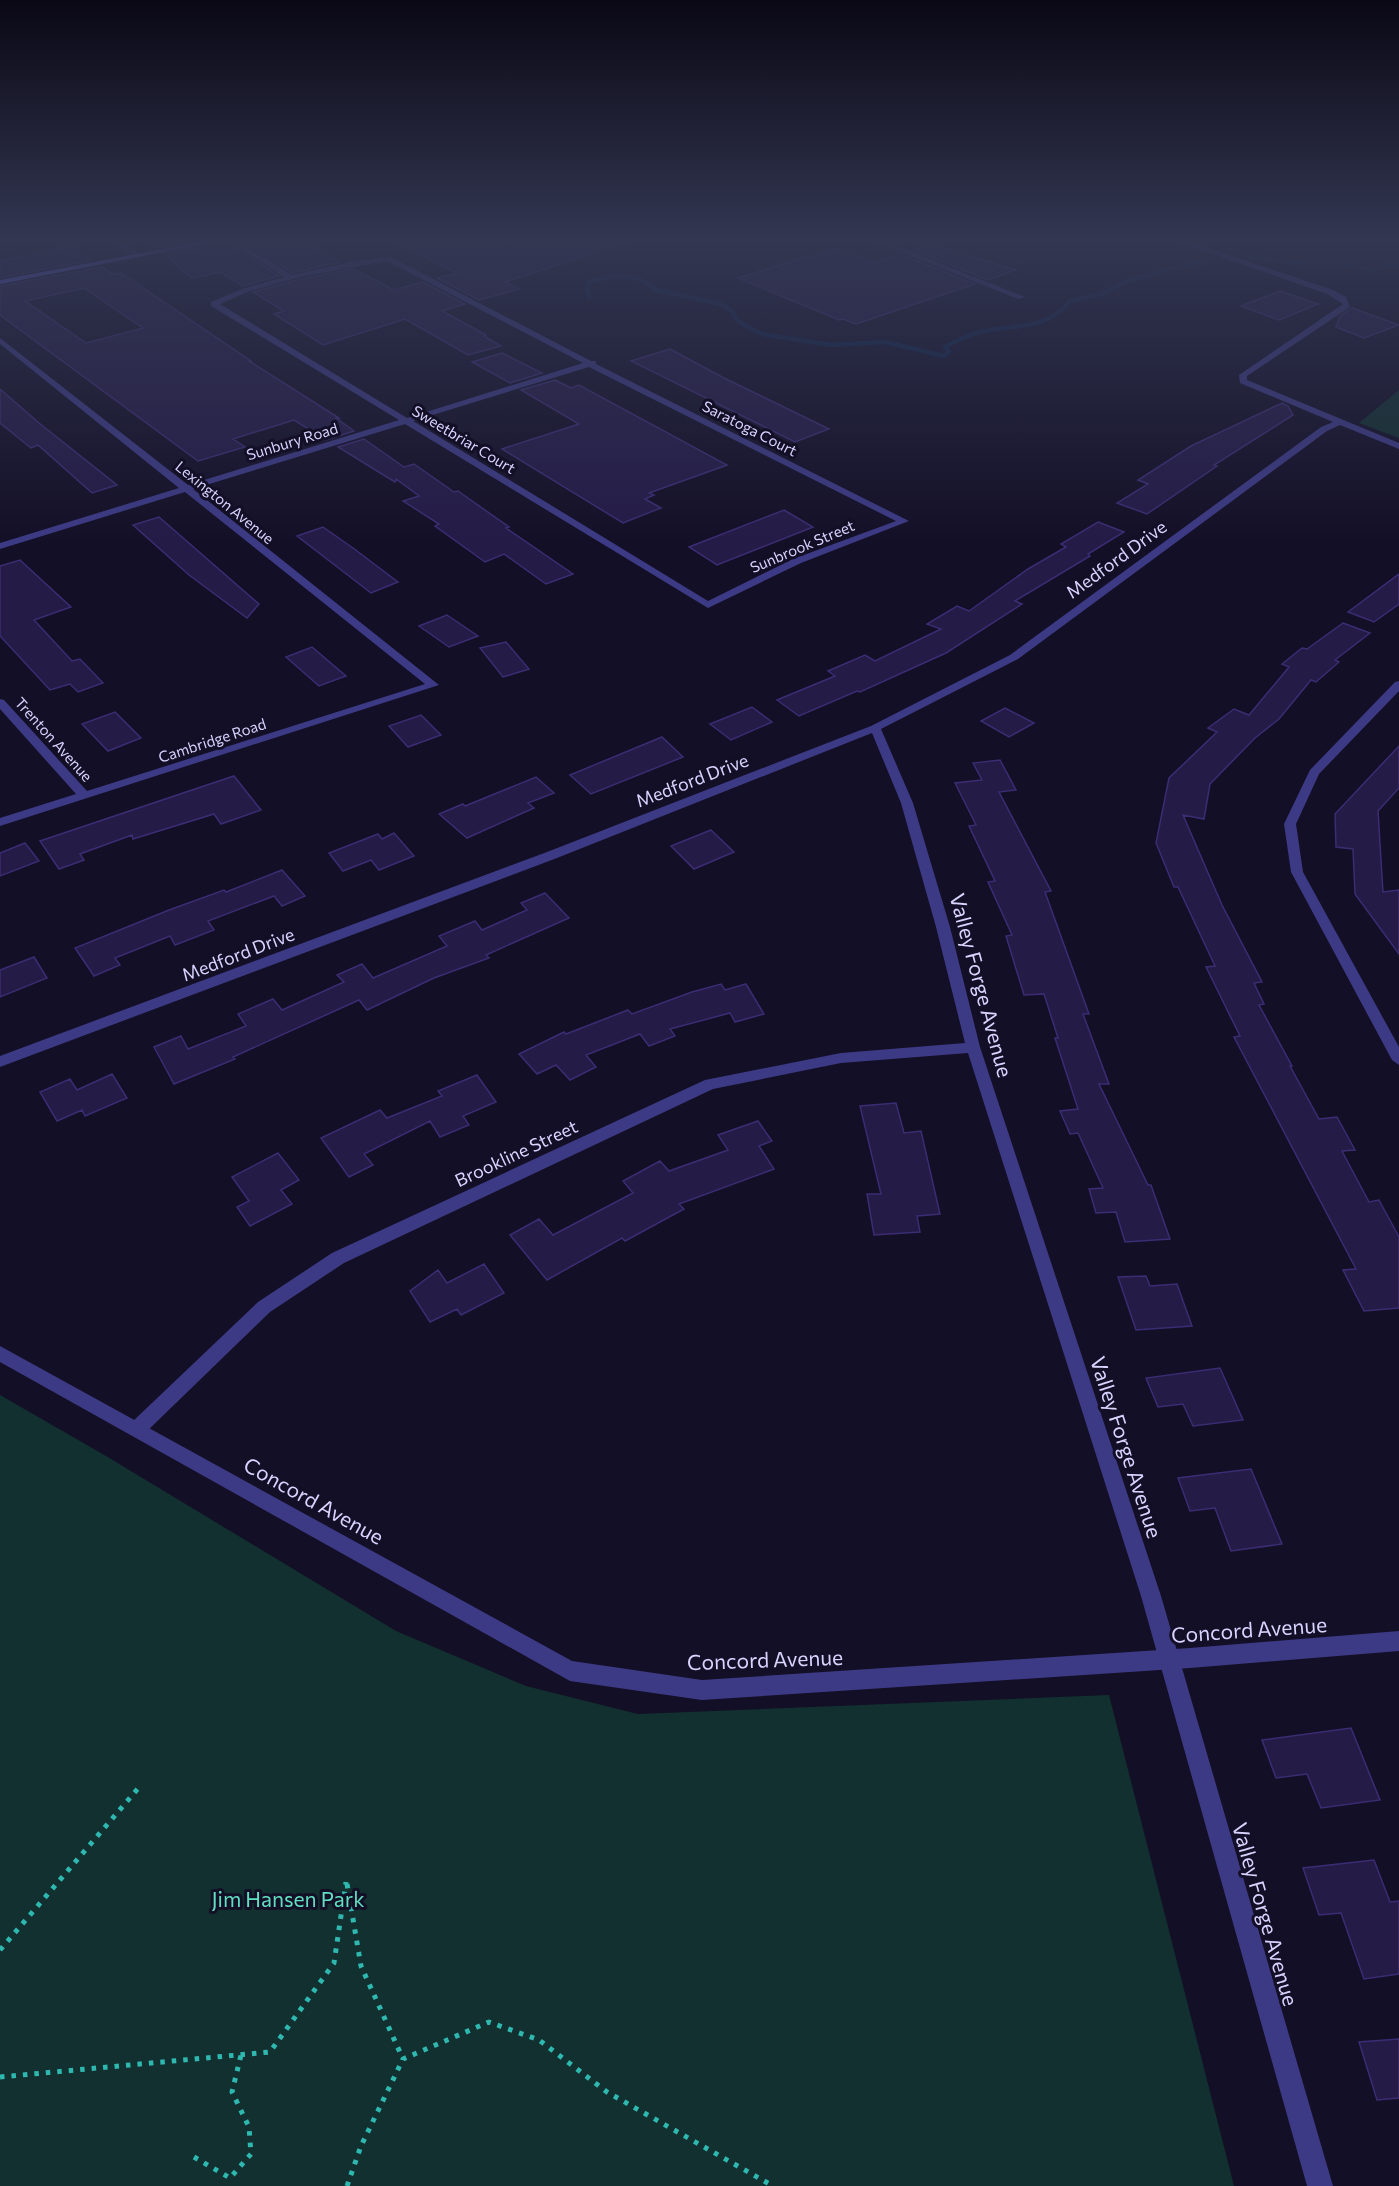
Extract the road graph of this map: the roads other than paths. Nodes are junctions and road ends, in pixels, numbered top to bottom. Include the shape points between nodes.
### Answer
1 (0, 340) edge
2 (273, 340) edge
3 (545, 340) edge
4 (1295, 340) edge
5 (593, 363) junction
6 (406, 421) junction
7 (1339, 422) junction
8 (1399, 446) edge
9 (186, 489) junction
10 (899, 519) joint
11 (0, 546) edge
12 (708, 604) joint
13 (1399, 684) edge
14 (433, 685) joint
15 (0, 702) edge
16 (875, 728) junction
17 (85, 796) junction
18 (0, 822) edge
19 (973, 1047) junction
20 (1399, 1060) edge
21 (0, 1062) edge
22 (0, 1353) edge
23 (137, 1429) junction
24 (1399, 1641) edge
25 (1170, 1659) junction
26 (1320, 2186) edge

1 - 9 street, Lexington Avenue
2 - 6 street, Sweetbriar Court
3 - 5 street, Saratoga Court
4 - 7 street via 1243,375 1243,381
5 - 6 street, Sunbury Road
5 - 10 street, Saratoga Court
6 - 9 street, Sunbury Road
6 - 12 street, Sweetbriar Court
7 - 8 street
7 - 16 street, Medford Drive via 1324,429 1014,657
9 - 11 street, Sunbury Road
9 - 14 street, Lexington Avenue
10 - 12 street, Sunbrook Street via 904,521 797,561
13 - 20 street via 1314,773 1290,824 1297,873
14 - 17 street, Cambridge Road
15 - 17 street, Trenton Avenue
16 - 19 street, Valley Forge Avenue via 907,803
16 - 21 street, Medford Drive via 552,855
17 - 18 street, Cambridge Road
19 - 23 street, Brookline Street via 841,1058 710,1084 338,1258 264,1307
19 - 25 street, Valley Forge Avenue
22 - 23 street, Concord Avenue
23 - 25 street, Concord Avenue via 570,1671 702,1690
24 - 25 street, Concord Avenue
25 - 26 street, Valley Forge Avenue

